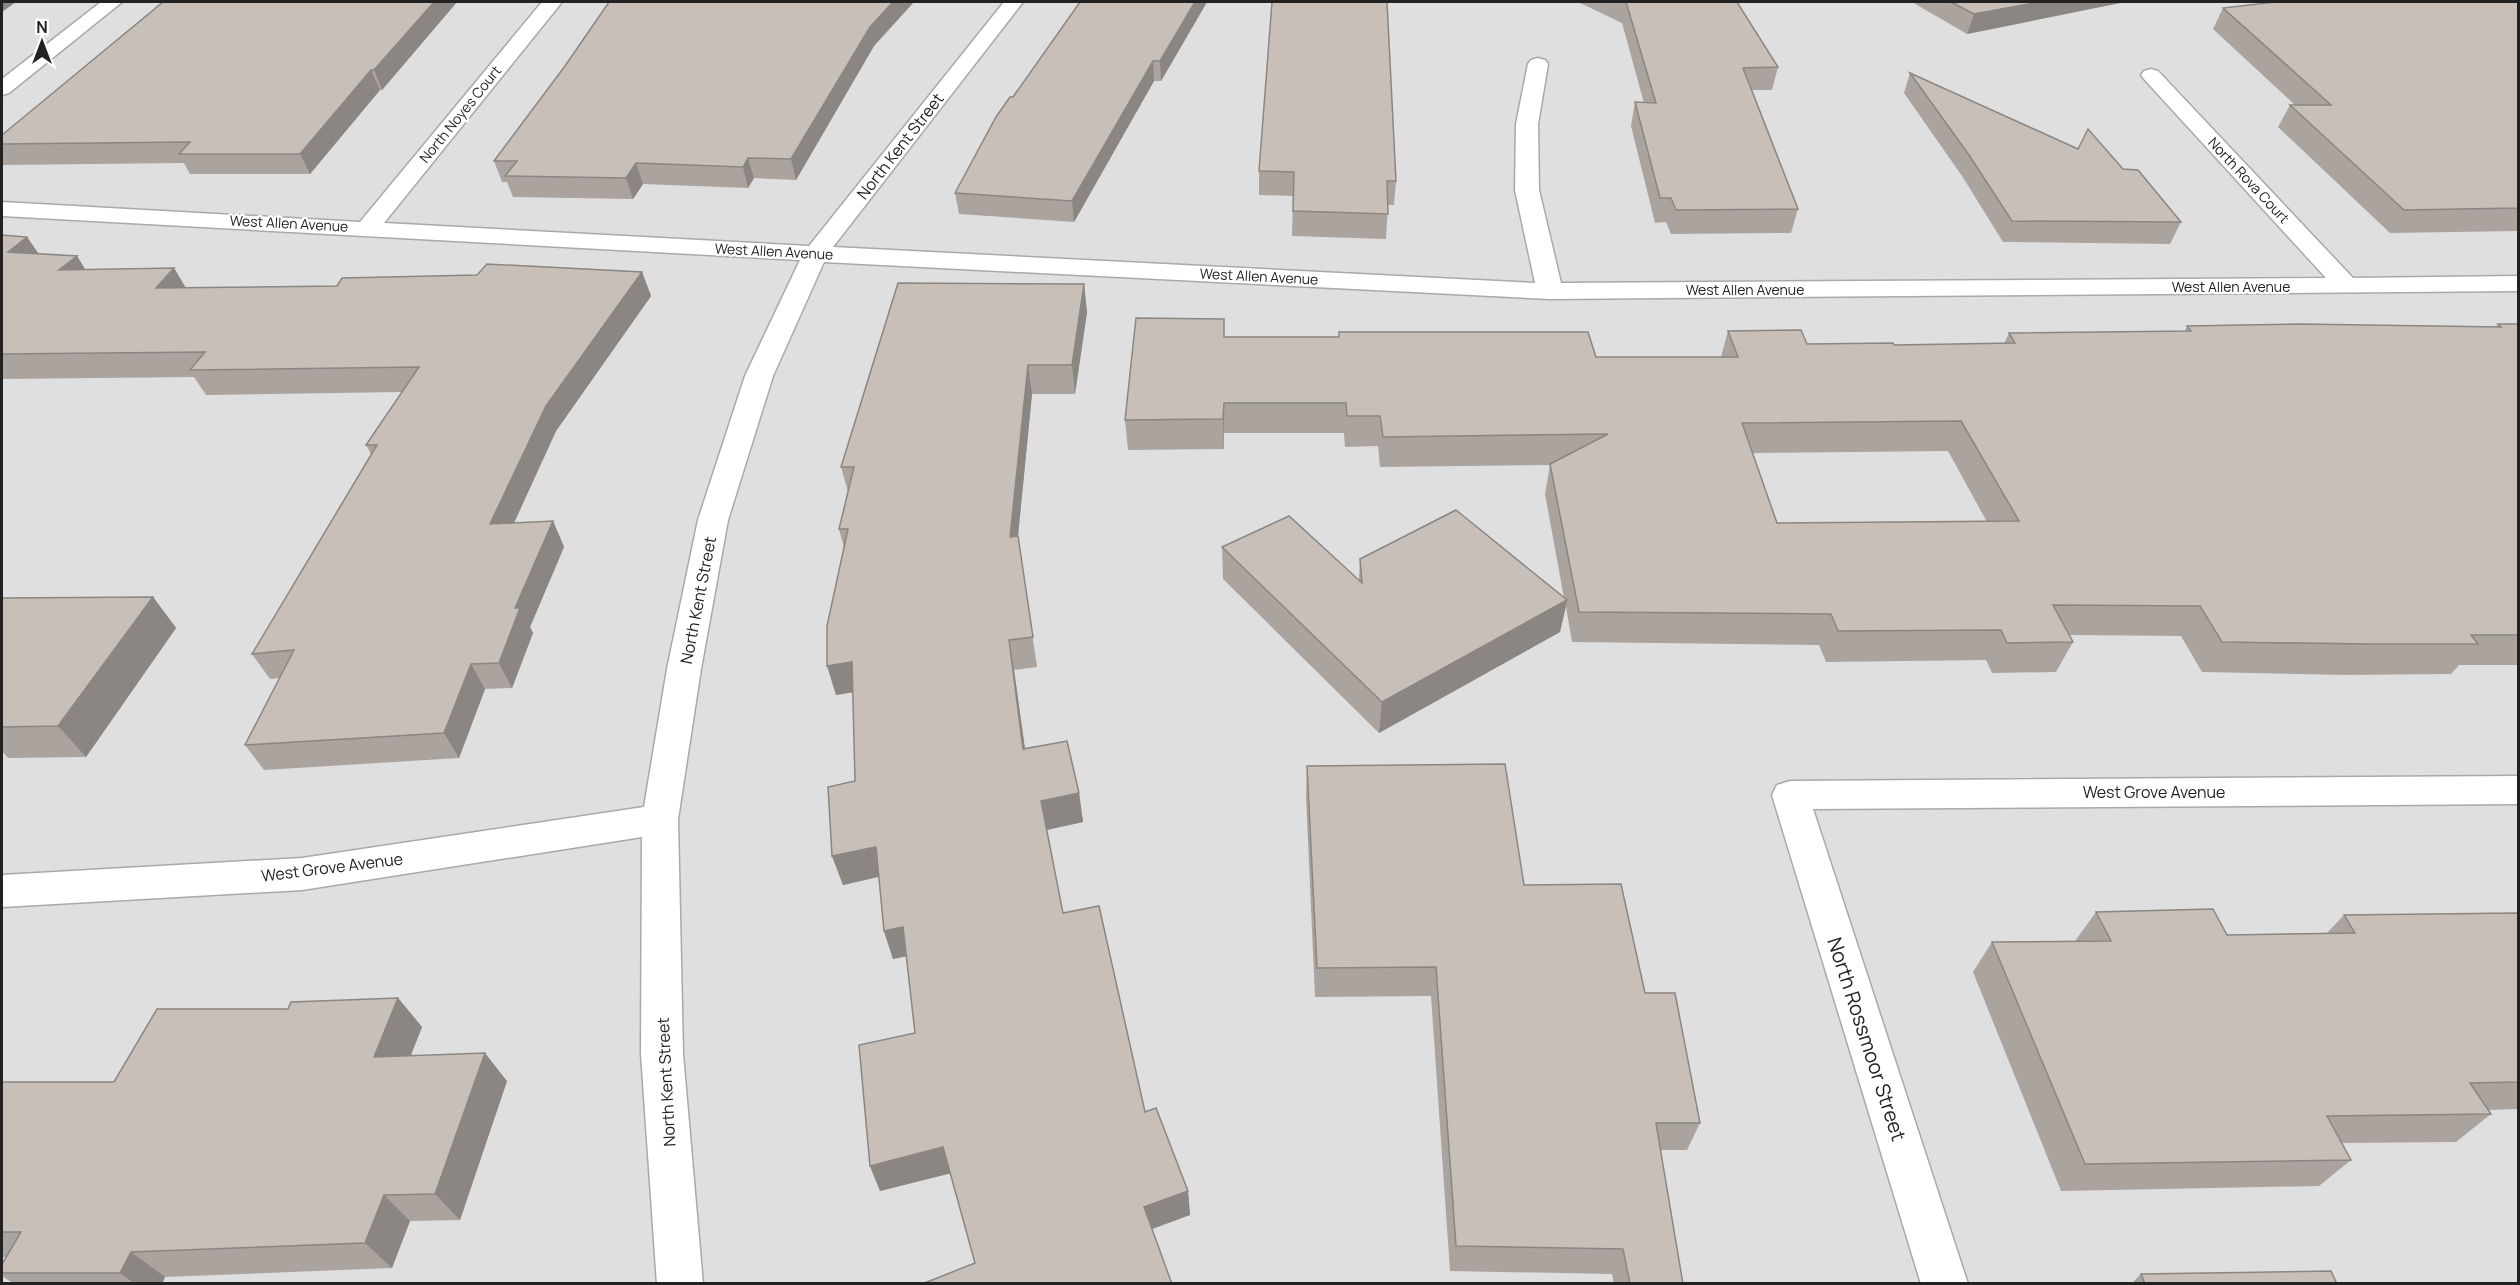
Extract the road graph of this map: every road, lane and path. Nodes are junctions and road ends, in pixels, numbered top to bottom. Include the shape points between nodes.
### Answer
1 (112, 2) edge
2 (552, 2) edge
3 (1014, 2) edge
4 (1538, 64) dead end
5 (2151, 75) dead end
6 (2, 89) edge
7 (2, 209) edge
8 (368, 227) junction
9 (816, 253) junction
10 (2518, 284) edge
11 (2348, 286) junction
12 (1550, 291) junction
13 (2518, 790) edge
14 (1790, 795) joint
15 (660, 819) junction
16 (2, 891) edge
17 (680, 1284) edge
18 (1945, 1284) edge

1 - 6 street
2 - 8 street, North Noyes Court
3 - 9 street, North Kent Street
4 - 12 street via 1527,124 1527,190
5 - 11 street, North Rova Court
7 - 8 street, West Allen Avenue
8 - 9 street, West Allen Avenue
9 - 12 street, West Allen Avenue
9 - 15 street, North Kent Street via 759,376 713,520
10 - 11 street, West Allen Avenue
11 - 12 street, West Allen Avenue
13 - 14 street, West Grove Avenue
14 - 18 street, North Rossmoor Street
15 - 16 street, West Grove Avenue via 302,874
15 - 17 street, North Kent Street via 662,1054

